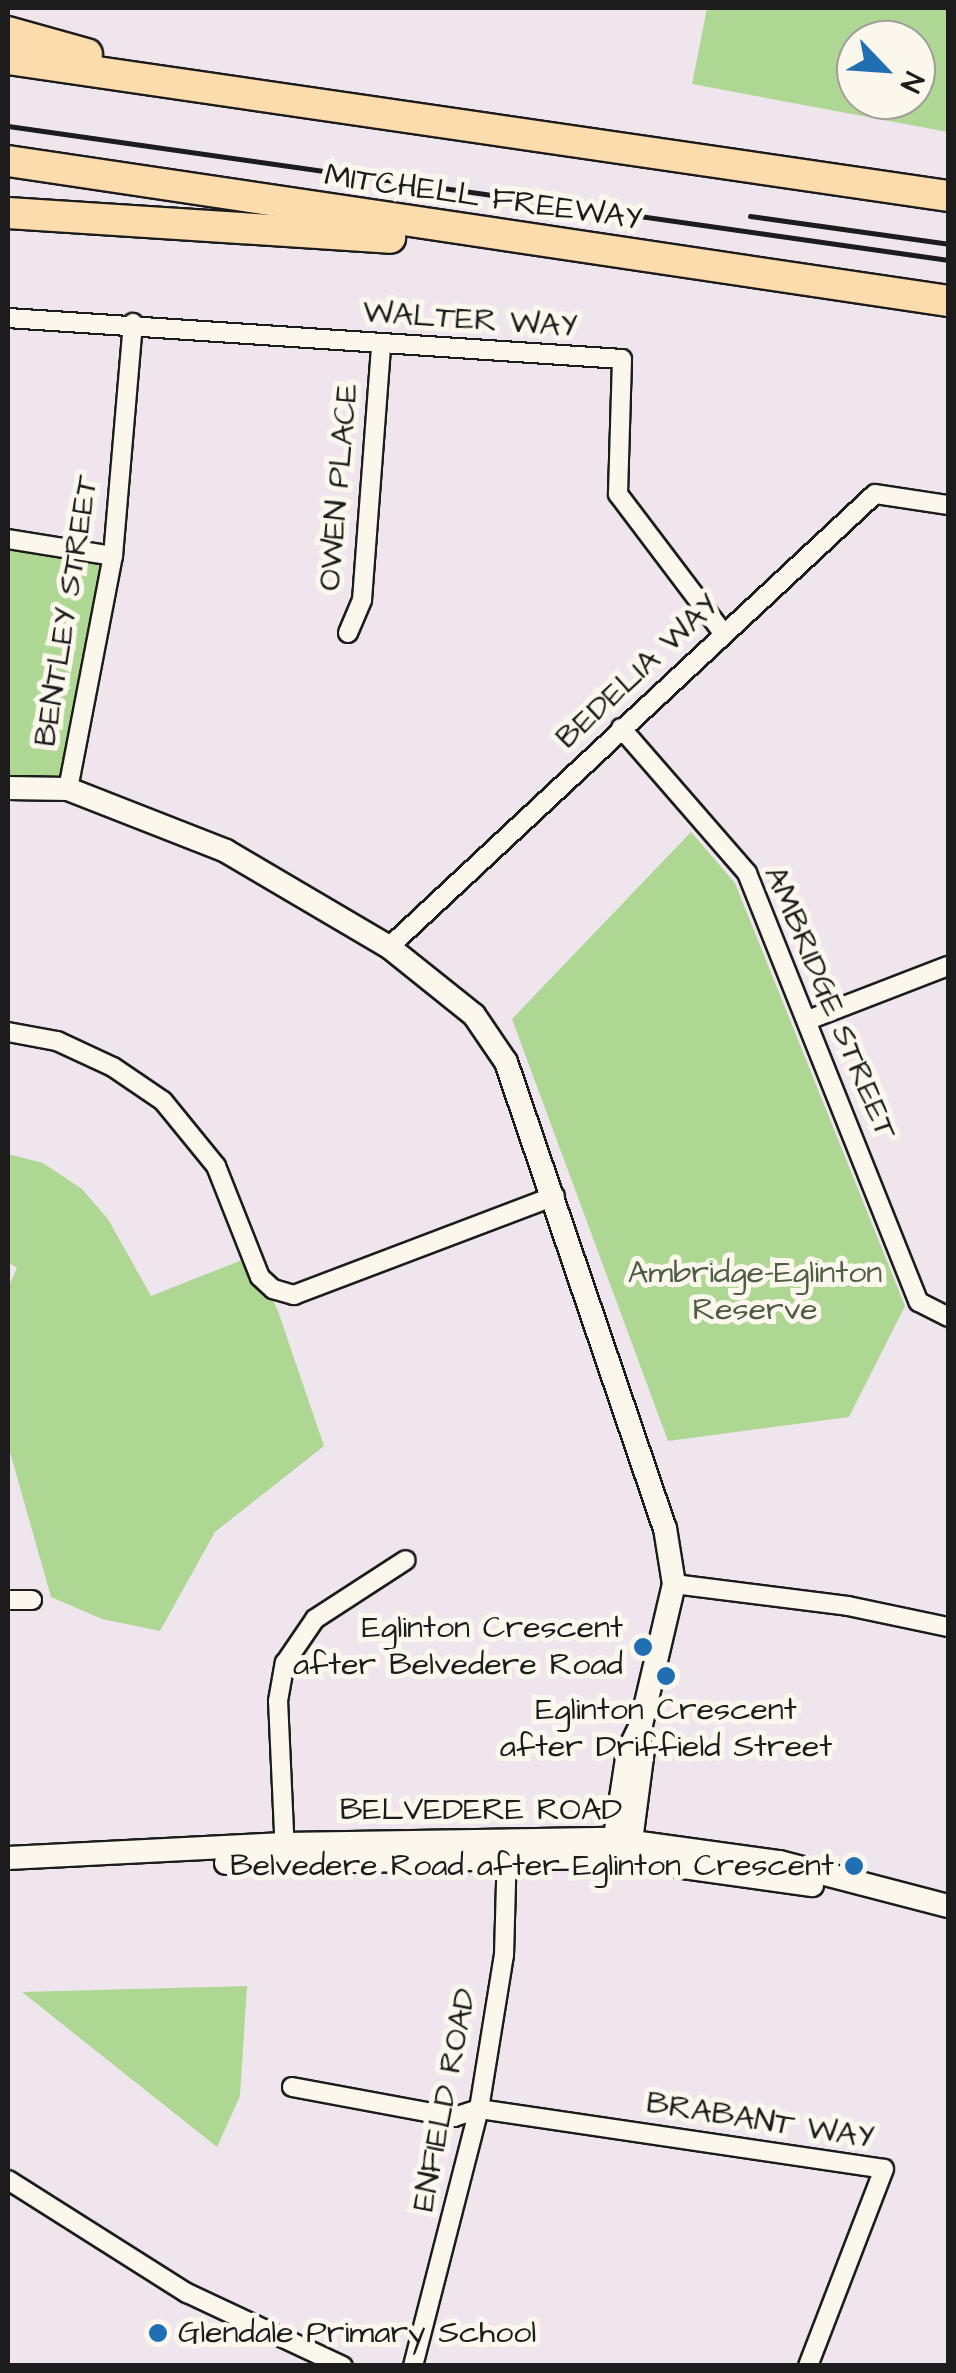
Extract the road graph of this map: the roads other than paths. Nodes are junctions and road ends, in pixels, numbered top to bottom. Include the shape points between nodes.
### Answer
1 (8, 32) edge
2 (8, 60) edge
3 (180, 80) junction
4 (8, 161) edge
5 (948, 196) edge
6 (8, 213) edge
7 (553, 246) junction
8 (948, 301) edge
9 (8, 318) edge
10 (133, 322) junction
11 (381, 346) junction
12 (948, 504) edge
13 (8, 539) edge
14 (113, 556) junction
15 (348, 633) dead end
16 (723, 633) junction
17 (621, 728) junction
18 (8, 788) edge
19 (68, 789) junction
20 (389, 947) junction
21 (948, 966) edge
22 (808, 1020) junction
23 (8, 1032) edge
24 (555, 1196) junction
25 (948, 1317) edge
26 (406, 1560) dead end
27 (674, 1584) junction
28 (8, 1600) edge
29 (32, 1600) dead end
30 (948, 1627) edge
31 (621, 1849) junction
32 (507, 1850) junction
33 (285, 1852) junction
34 (8, 1858) edge
35 (8, 1869) edge
36 (948, 1906) edge
37 (948, 1918) edge
38 (292, 2087) dead end
39 (479, 2109) junction
40 (8, 2180) edge
41 (343, 2366) edge
42 (413, 2366) edge
43 (808, 2366) edge

1 - 3 highway
2 - 3 highway
3 - 5 highway
4 - 7 highway, MITCHELL FREEWAY
6 - 7 highway
7 - 8 highway, MITCHELL FREEWAY
9 - 10 street, WALTER WAY
10 - 11 street, WALTER WAY
10 - 14 street, BENTLEY STREET
11 - 15 street, OWEN PLACE via 362,600
11 - 16 street, WALTER WAY via 622,360 618,494
12 - 16 street, BEDELIA WAY via 875,494
13 - 14 street
14 - 19 street, BENTLEY STREET
16 - 17 street, BEDELIA WAY
17 - 20 street, BEDELIA WAY
17 - 22 street, AMBRIDGE STREET via 747,873
18 - 19 street
19 - 20 street via 226,851
20 - 24 street via 474,1015 506,1062
21 - 22 street
22 - 25 street, AMBRIDGE STREET via 919,1302
23 - 24 street via 71,1048 163,1101 216,1166 260,1277 272,1289 294,1295
24 - 27 street via 665,1528
26 - 33 street via 315,1619 284,1663 278,1701
27 - 30 street via 848,1606
27 - 31 street via 641,1725 628,1752
28 - 29 street
31 - 32 street, BELVEDERE ROAD
31 - 36 street, BELVEDERE ROAD via 779,1862
31 - 37 street, BELVEDERE ROAD
32 - 33 street, BELVEDERE ROAD
32 - 39 street, ENFIELD ROAD via 504,1955
33 - 34 street, BELVEDERE ROAD
33 - 35 street, BELVEDERE ROAD
38 - 39 street via 454,2117
39 - 42 street, ENFIELD ROAD
39 - 43 street, BRABANT WAY via 884,2169
40 - 41 street via 187,2293

